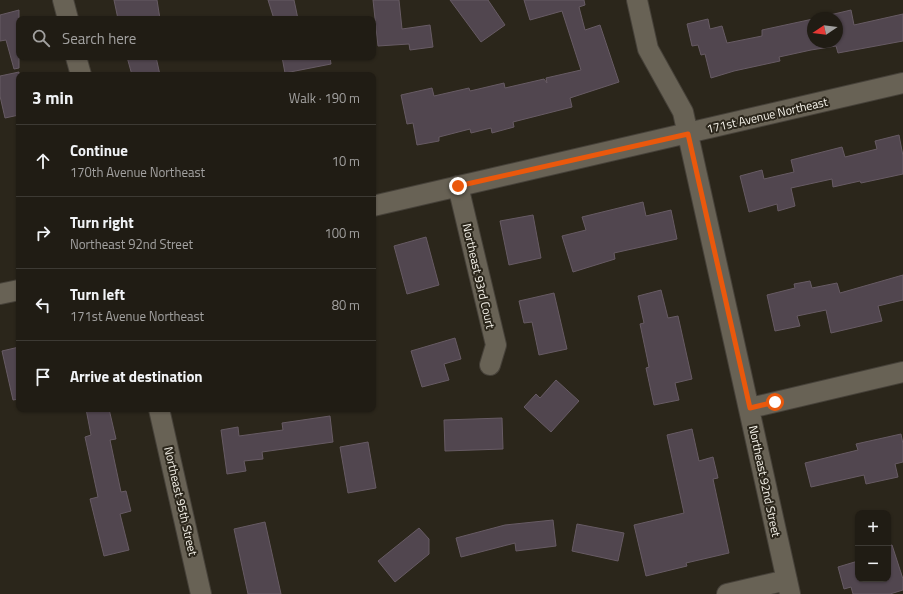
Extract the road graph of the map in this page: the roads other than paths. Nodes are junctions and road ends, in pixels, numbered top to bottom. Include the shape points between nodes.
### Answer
1 (63, 0) edge
2 (637, 0) edge
3 (67, 16) edge
4 (77, 60) edge
5 (80, 72) edge
6 (903, 84) edge
7 (688, 134) junction
8 (458, 186) junction
9 (376, 205) edge
10 (16, 291) edge
11 (0, 294) edge
12 (490, 365) dead end
13 (903, 372) edge
14 (750, 408) junction
15 (160, 412) edge
16 (789, 587) edge
17 (201, 594) edge
18 (728, 594) edge

1 - 3 street
2 - 7 street, Northeast 92nd Street via 648,49 683,112
4 - 5 street
6 - 7 street, 171st Avenue Northeast
7 - 8 street, 171st Avenue Northeast
7 - 14 street, Northeast 92nd Street
8 - 9 street, 171st Avenue Northeast
8 - 12 street, Northeast 93rd Court via 496,345
10 - 11 street
13 - 14 street
14 - 16 street, Northeast 92nd Street
15 - 17 street, Northeast 95th Street
16 - 18 street

